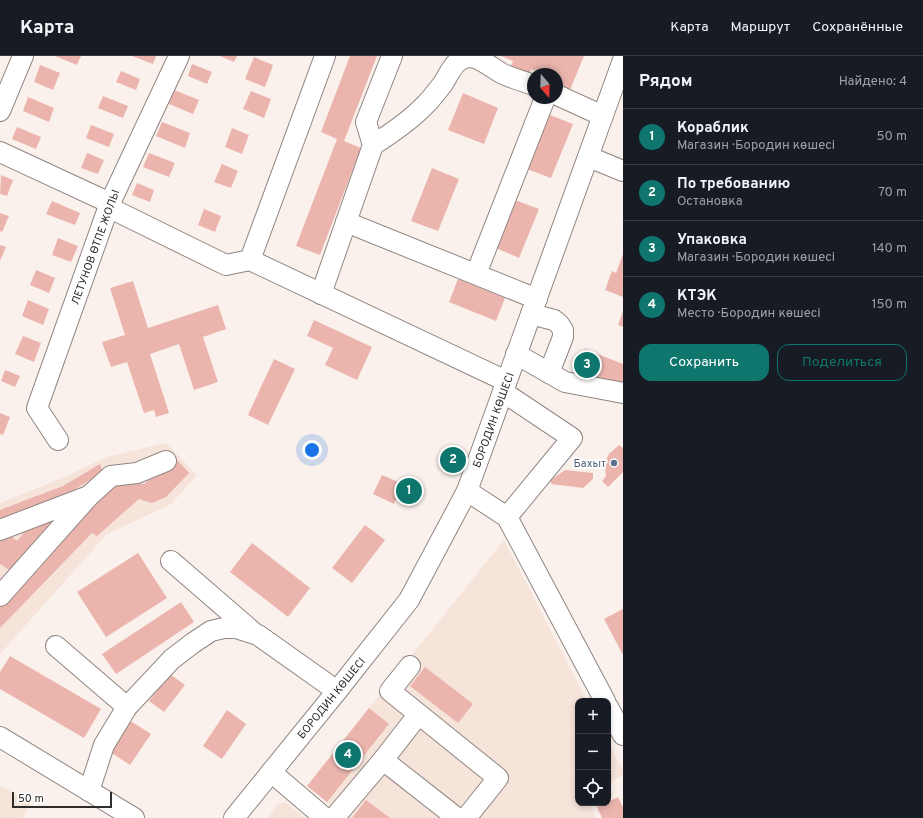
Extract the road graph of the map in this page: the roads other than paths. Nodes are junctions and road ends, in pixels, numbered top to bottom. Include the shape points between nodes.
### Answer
1 (23, 56) edge
2 (179, 56) edge
3 (325, 56) edge
4 (392, 56) edge
5 (471, 56) edge
6 (623, 60) edge
7 (527, 83) edge
8 (563, 98) edge
9 (617, 98) edge
10 (2, 101) edge
11 (543, 104) edge
12 (603, 116) junction
13 (373, 145) junction
14 (0, 152) edge
15 (589, 157) junction
16 (623, 170) edge
17 (109, 205) junction
18 (346, 222) junction
19 (250, 260) junction
20 (476, 274) junction
21 (322, 294) junction
22 (534, 306) junction
23 (516, 354) junction
24 (549, 373) junction
25 (504, 386) junction
26 (623, 393) edge
27 (58, 440) dead end
28 (166, 461) dead end
29 (468, 491) junction
30 (89, 496) junction
31 (508, 517) junction
32 (0, 530) edge
33 (171, 561) dead end
34 (4, 584) edge
35 (258, 636) junction
36 (56, 646) dead end
37 (410, 666) dead end
38 (337, 691) junction
39 (603, 698) edge
40 (127, 708) junction
41 (611, 713) edge
42 (418, 715) junction
43 (623, 735) edge
44 (0, 737) edge
45 (383, 760) junction
46 (272, 772) junction
47 (89, 791) junction
48 (134, 818) edge
49 (234, 818) edge
50 (325, 818) edge
51 (334, 818) edge
52 (457, 818) edge
53 (466, 818) edge

1 - 10 street
2 - 17 street, ЛЕТУНОВ ӨТПЕ ЖОЛЫ
3 - 19 street
4 - 13 street via 366,122
5 - 7 street
5 - 13 street via 456,63 415,115
6 - 9 street, БОРОДИН КӨШЕСІ
8 - 12 street
9 - 12 street, БОРОДИН КӨШЕСІ
11 - 20 street
12 - 15 street, БОРОДИН КӨШЕСІ
13 - 18 street
14 - 17 street
15 - 16 street
15 - 22 street, БОРОДИН КӨШЕСІ
17 - 19 street via 226,265
17 - 27 street, ЛЕТУНОВ ӨТПЕ ЖОЛЫ via 37,408
18 - 20 street
18 - 21 street
19 - 21 street
20 - 22 street
21 - 25 street
22 - 23 street, БОРОДИН КӨШЕСІ
22 - 24 street via 559,324 563,330 564,337
23 - 24 street
23 - 25 street, БОРОДИН КӨШЕСІ
24 - 26 street via 565,382
25 - 29 street, БОРОДИН КӨШЕСІ
25 - 31 street via 572,438
28 - 30 street via 137,473 111,476
29 - 31 street
29 - 38 street, БОРОДИН КӨШЕСІ via 409,600
30 - 32 street
30 - 34 street
31 - 39 street
33 - 35 street
35 - 38 street
35 - 40 street via 236,628 211,632 172,659
36 - 40 street
37 - 42 street via 390,691
38 - 46 street, БОРОДИН КӨШЕСІ
40 - 47 street via 104,745
41 - 43 street
42 - 45 street
42 - 53 street via 498,778
44 - 47 street
45 - 51 street
45 - 52 street
46 - 49 street, БОРОДИН КӨШЕСІ
46 - 50 street
47 - 48 street

